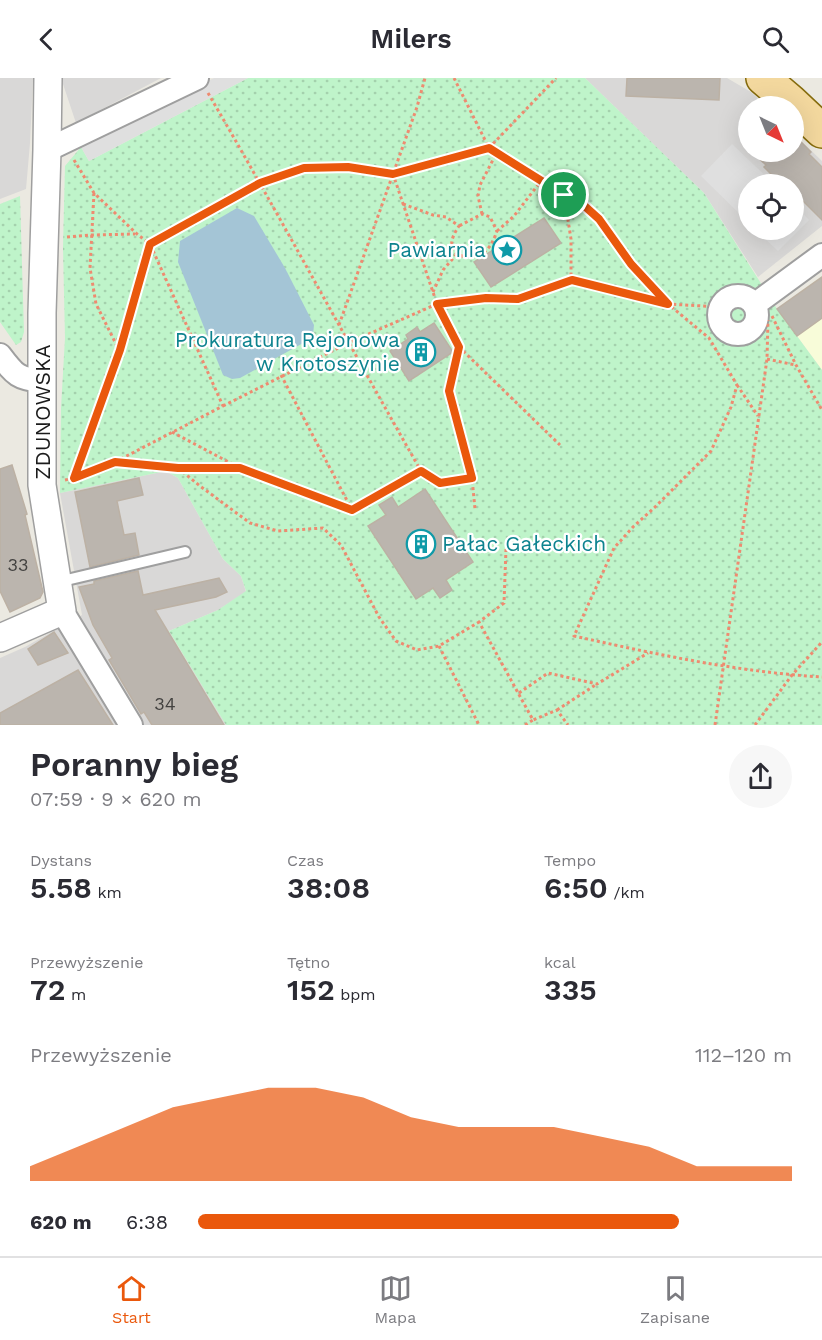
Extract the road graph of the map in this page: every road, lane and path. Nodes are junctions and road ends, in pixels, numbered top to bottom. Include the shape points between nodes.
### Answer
1 (48, 78) edge
2 (425, 78) edge
3 (454, 78) edge
4 (556, 78) edge
5 (768, 79) edge
6 (201, 83) edge
7 (822, 131) edge
8 (489, 148) junction
9 (497, 152) junction
10 (59, 153) junction
11 (393, 174) junction
12 (541, 180) junction
13 (260, 183) junction
14 (94, 193) junction
15 (564, 195) junction
16 (403, 204) junction
17 (482, 214) junction
18 (459, 226) junction
19 (497, 231) junction
20 (137, 234) junction
21 (92, 235) junction
22 (44, 239) junction
23 (150, 244) junction
24 (457, 254) junction
25 (822, 255) edge
26 (572, 280) junction
27 (433, 292) junction
28 (437, 304) junction
29 (668, 304) junction
30 (754, 305) junction
31 (720, 307) junction
32 (339, 325) junction
33 (348, 343) junction
34 (459, 347) junction
35 (120, 350) junction
36 (0, 355) edge
37 (767, 359) junction
38 (796, 365) junction
39 (281, 375) junction
40 (43, 381) junction
41 (737, 385) junction
42 (223, 406) junction
43 (822, 410) edge
44 (759, 417) junction
45 (172, 432) junction
46 (561, 445) dead end
47 (115, 462) junction
48 (178, 468) junction
49 (240, 468) junction
50 (421, 471) junction
51 (74, 478) junction
52 (472, 478) junction
53 (57, 481) dead end
54 (475, 509) dead end
55 (352, 510) junction
56 (506, 549) dead end
57 (185, 552) dead end
58 (58, 582) junction
59 (62, 611) junction
60 (479, 622) junction
61 (0, 638) edge
62 (822, 642) edge
63 (439, 646) junction
64 (648, 653) junction
65 (723, 665) junction
66 (792, 675) junction
67 (822, 677) edge
68 (597, 684) junction
69 (519, 693) junction
70 (557, 710) junction
71 (533, 720) junction
72 (131, 725) edge
73 (479, 725) edge
74 (525, 725) edge
75 (568, 725) edge
76 (715, 725) edge
77 (755, 725) edge

1 - 10 street, ZDUNOWSKA
2 - 11 path
3 - 8 path
4 - 8 path
5 - 7 main road
6 - 10 street
6 - 13 path
8 - 9 path
8 - 11 path
9 - 12 path
9 - 17 path via 480,185
10 - 14 path
10 - 22 street, ZDUNOWSKA
11 - 13 path via 348,167 304,168
11 - 16 path
11 - 32 path
12 - 15 path
12 - 19 path via 514,216
13 - 23 path
13 - 32 path
14 - 20 path
14 - 21 path
15 - 26 path
15 - 29 path via 579,201 599,219 631,264
16 - 18 path via 446,217
16 - 27 path
17 - 18 path
17 - 19 path via 490,217
18 - 24 path via 452,242
19 - 24 path via 484,252 473,256
20 - 21 path
20 - 23 path
21 - 22 path
21 - 35 path via 90,268 96,304
22 - 40 street, ZDUNOWSKA
23 - 35 path
23 - 42 path
24 - 27 path via 443,270
25 - 30 street
26 - 28 path via 518,299
26 - 29 path
27 - 28 path
28 - 33 path
28 - 34 path
29 - 31 path
29 - 41 path via 709,338
30 - 31 street via 745,297 734,296
30 - 31 street via 755,324 739,334 722,326
32 - 33 path
33 - 39 path
33 - 50 path
34 - 46 path
34 - 52 path via 449,391
35 - 51 path
36 - 40 street via 12,372
37 - 38 path
37 - 38 path via 768,309
37 - 44 path
38 - 43 path
39 - 42 path
39 - 55 path
40 - 58 street, ZDUNOWSKA via 42,484
41 - 44 path
41 - 64 path via 711,451 614,548 574,636
42 - 45 path
44 - 65 path
45 - 47 path
45 - 49 path
47 - 48 path
47 - 51 path
48 - 49 path
48 - 63 path via 250,523 278,531 322,528 341,545 396,641 417,650
49 - 55 path
50 - 52 path via 440,483
50 - 55 path
51 - 53 path
52 - 54 path
56 - 60 path via 504,603
57 - 58 lane
58 - 59 street, ZDUNOWSKA
59 - 61 street
59 - 72 street, ZDUNOWSKA
60 - 63 path
60 - 69 path
62 - 66 path
63 - 73 path
64 - 65 path
64 - 68 path
65 - 66 path
65 - 76 path
66 - 67 path
66 - 77 path
68 - 69 path via 548,673
68 - 70 path
69 - 71 path
70 - 71 path
70 - 75 path
71 - 74 path

